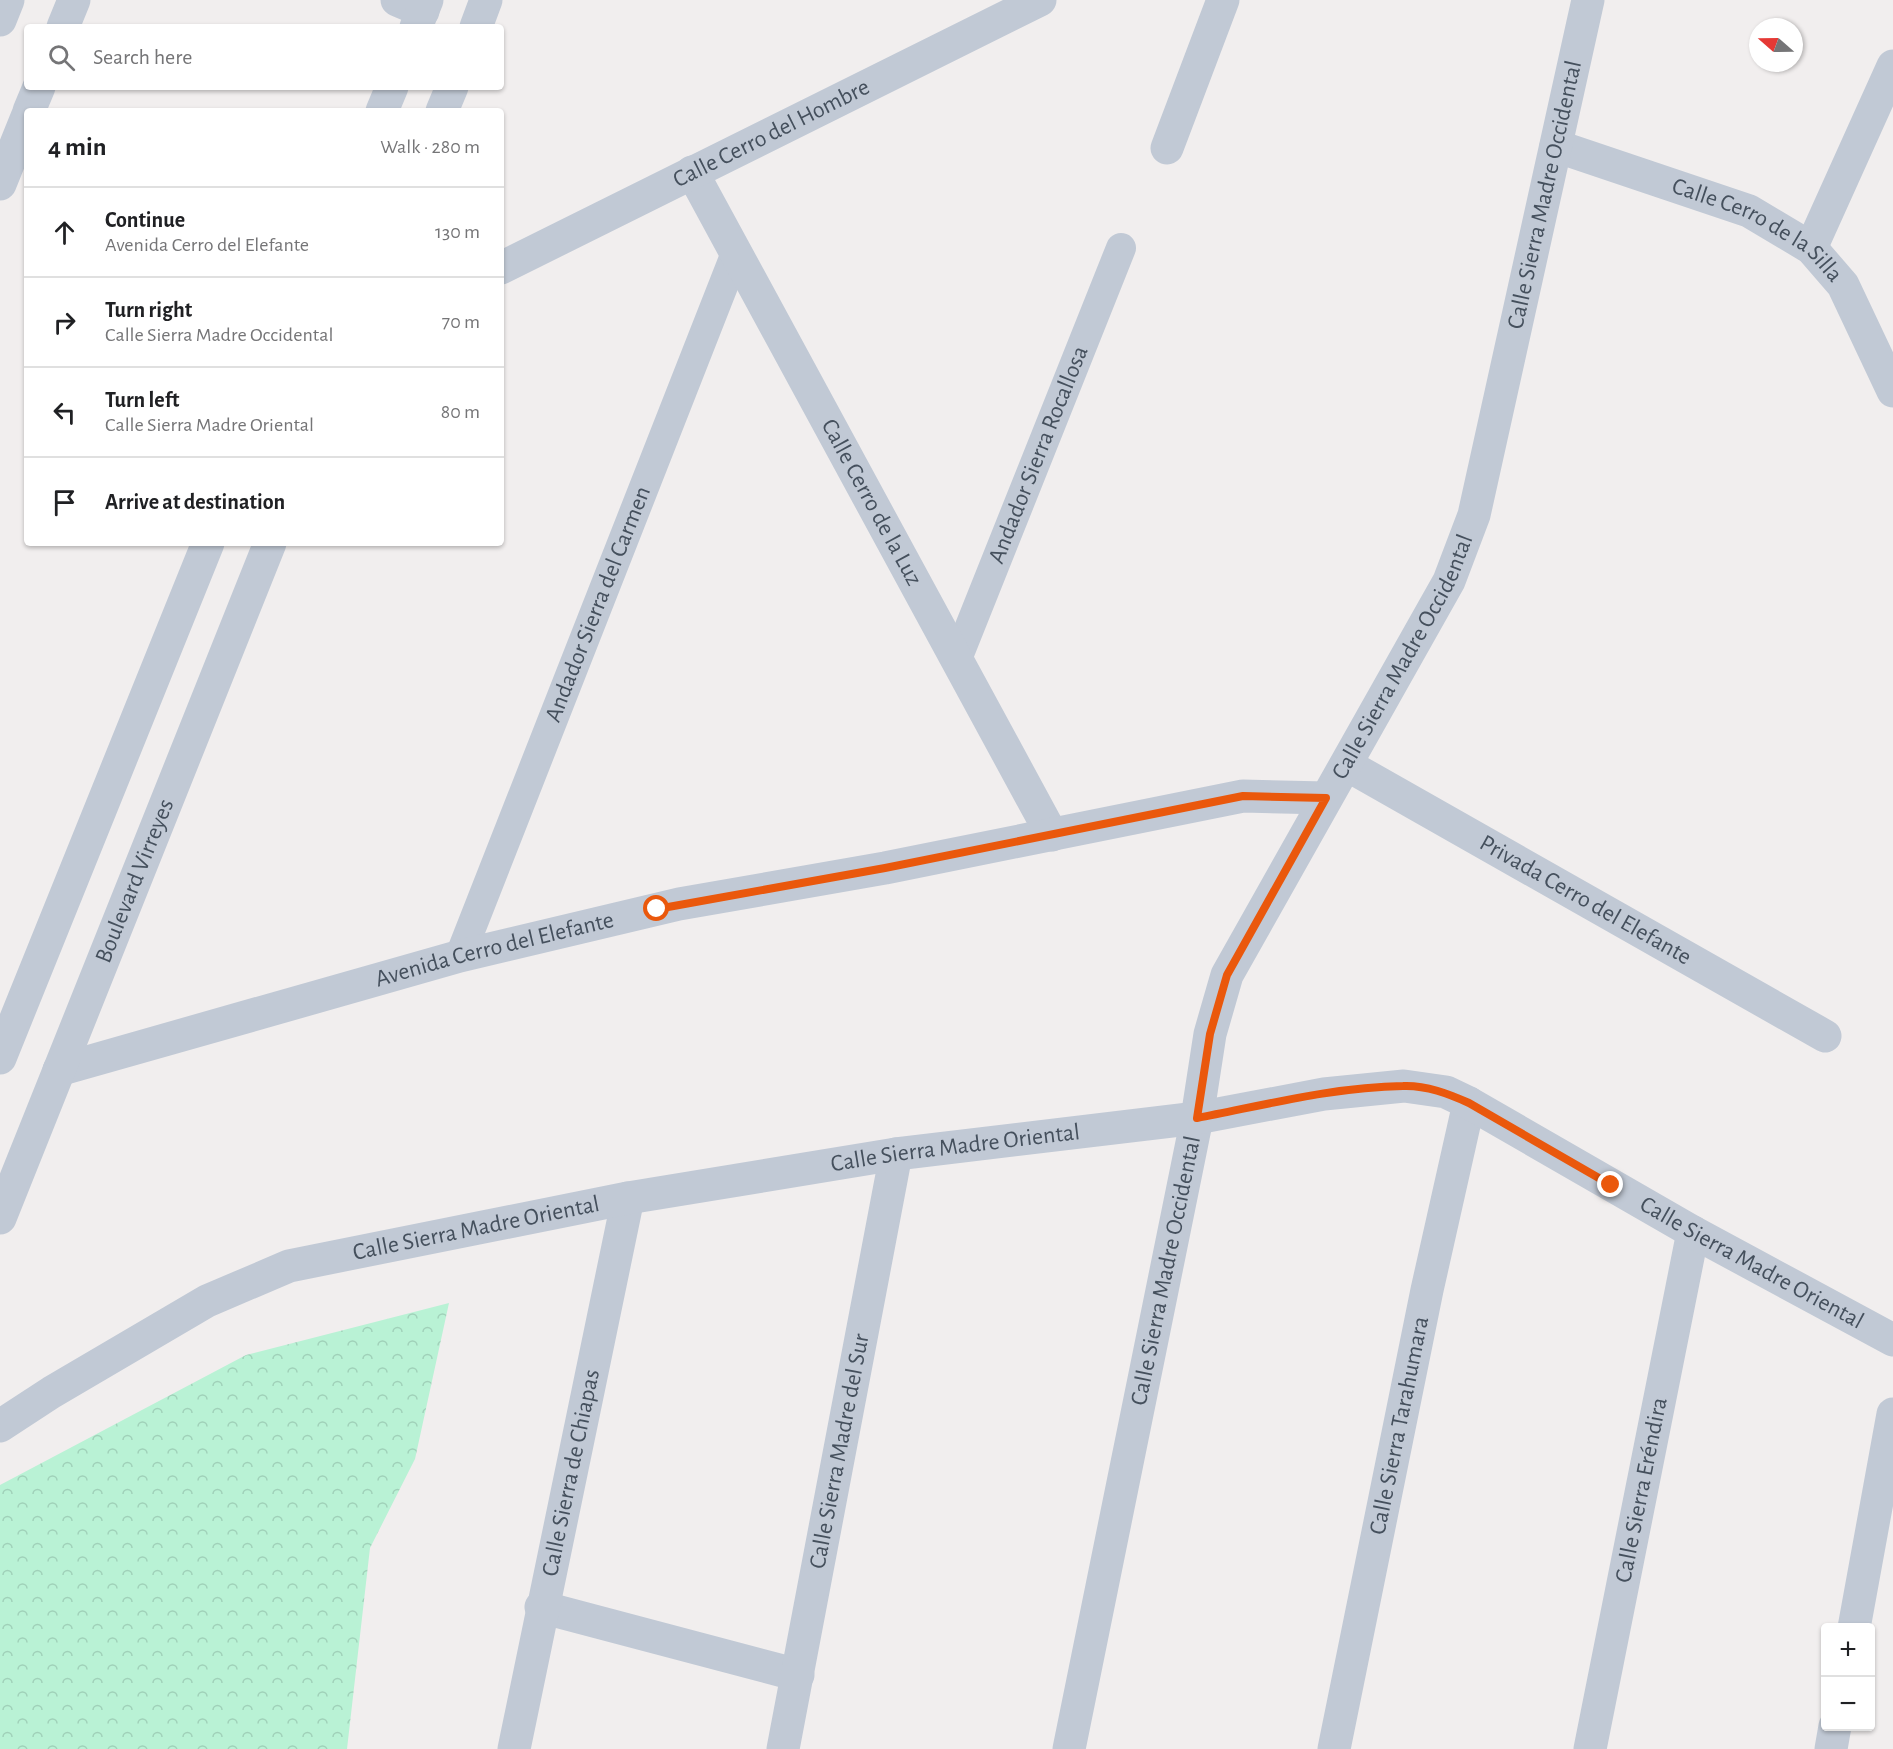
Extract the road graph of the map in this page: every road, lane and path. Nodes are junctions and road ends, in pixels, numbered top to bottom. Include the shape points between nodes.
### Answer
1 (8, 0) edge
2 (74, 0) edge
3 (486, 0) edge
4 (1040, 0) edge
5 (1223, 0) edge
6 (1588, 0) edge
7 (0, 20) edge
8 (64, 24) edge
9 (477, 24) edge
10 (1893, 66) edge
11 (38, 90) edge
12 (391, 90) edge
13 (451, 90) edge
14 (30, 108) edge
15 (383, 108) edge
16 (443, 108) edge
17 (24, 124) edge
18 (1556, 146) junction
19 (1167, 148) dead end
20 (692, 172) junction
21 (0, 184) edge
22 (1121, 248) dead end
23 (1811, 248) junction
24 (736, 253) junction
25 (504, 266) edge
26 (1893, 391) edge
27 (207, 546) edge
28 (269, 546) edge
29 (957, 659) junction
30 (1347, 765) junction
31 (1326, 798) junction
32 (1052, 835) junction
33 (460, 956) junction
34 (1826, 1036) dead end
35 (0, 1058) edge
36 (59, 1070) junction
37 (1469, 1103) junction
38 (1197, 1118) junction
39 (896, 1154) junction
40 (628, 1198) junction
41 (0, 1218) edge
42 (1693, 1232) junction
43 (1893, 1340) edge
44 (1893, 1414) edge
45 (0, 1426) edge
46 (541, 1607) junction
47 (1855, 1623) edge
48 (798, 1675) junction
49 (1834, 1731) edge
50 (514, 1749) edge
51 (783, 1749) edge
52 (1069, 1749) edge
53 (1334, 1749) edge
54 (1590, 1749) edge
55 (1831, 1749) edge

1 - 7 street
2 - 8 street
3 - 9 street
4 - 20 street, Calle Cerro del Hombre
5 - 19 street
6 - 18 street, Calle Sierra Madre Occidental
10 - 23 street
11 - 14 street
12 - 15 street
13 - 16 street
17 - 21 street
18 - 23 street, Calle Cerro de la Silla via 1749,211
18 - 30 street, Calle Sierra Madre Occidental via 1474,515 1449,581
20 - 24 street, Calle Cerro de la Luz
20 - 25 street, Calle Cerro del Hombre
22 - 29 street, Andador Sierra Rocallosa
23 - 26 street, Calle Cerro de la Silla via 1843,285
24 - 29 street, Calle Cerro de la Luz
24 - 33 street, Andador Sierra del Carmen
27 - 35 street
28 - 36 street, Boulevard Virreyes
29 - 32 street, Calle Cerro de la Luz
30 - 31 street, Calle Sierra Madre Occidental
30 - 34 street, Privada Cerro del Elefante
31 - 32 street, Avenida Cerro del Elefante via 1243,796
31 - 38 street, Calle Sierra Madre Occidental via 1227,975 1210,1034
32 - 33 street, Avenida Cerro del Elefante via 679,904
33 - 36 street, Avenida Cerro del Elefante
36 - 41 street, Boulevard Virreyes
37 - 38 street, Calle Sierra Madre Oriental via 1446,1092 1404,1086 1324,1094
37 - 42 street, Calle Sierra Madre Oriental
37 - 53 street, Calle Sierra Tarahumara
38 - 39 street, Calle Sierra Madre Oriental
38 - 52 street, Calle Sierra Madre Occidental
39 - 40 street, Calle Sierra Madre Oriental
39 - 48 street, Calle Sierra Madre del Sur
40 - 45 street, Calle Sierra Madre Oriental via 289,1266 207,1301
40 - 46 street, Calle Sierra de Chiapas
42 - 43 street, Calle Sierra Madre Oriental
42 - 54 street, Calle Sierra Eréndira
44 - 47 street
46 - 48 street
46 - 50 street, Calle Sierra de Chiapas
48 - 51 street, Calle Sierra Madre del Sur
49 - 55 street

